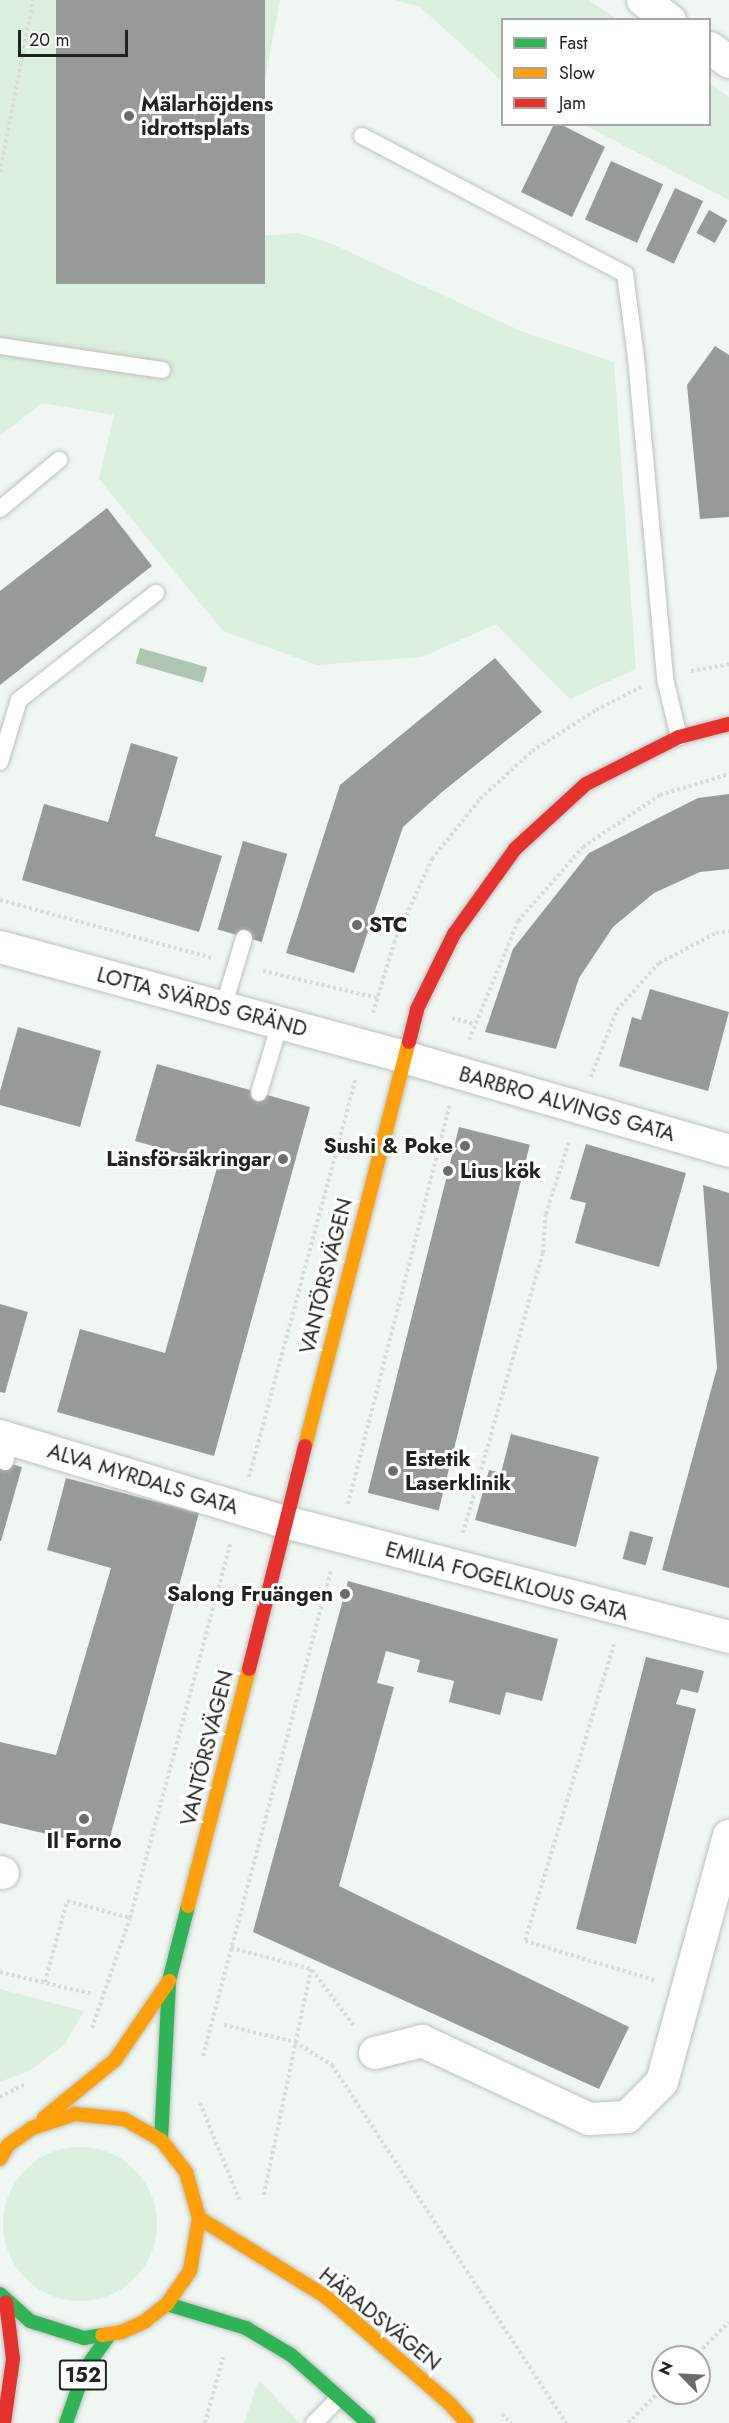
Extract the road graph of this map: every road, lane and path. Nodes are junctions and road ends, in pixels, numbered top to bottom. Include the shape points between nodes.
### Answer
1 (33, 0) edge
2 (643, 0) edge
3 (667, 18) edge
4 (711, 49) edge
5 (729, 62) edge
6 (362, 136) dead end
7 (0, 172) edge
8 (0, 346) edge
9 (162, 370) dead end
10 (58, 460) dead end
11 (0, 509) edge
12 (156, 593) dead end
13 (729, 664) edge
14 (693, 670) dead end
15 (640, 688) dead end
16 (729, 724) edge
17 (679, 737) junction
18 (0, 762) edge
19 (729, 774) edge
20 (0, 900) edge
21 (729, 931) edge
22 (244, 938) dead end
23 (0, 947) edge
24 (237, 964) junction
25 (223, 1008) junction
26 (280, 1023) junction
27 (474, 1024) dead end
28 (404, 1057) junction
29 (356, 1078) dead end
30 (259, 1093) dead end
31 (453, 1093) dead end
32 (580, 1107) junction
33 (729, 1151) edge
34 (5, 1445) edge
35 (240, 1508) junction
36 (285, 1522) junction
37 (339, 1536) junction
38 (453, 1567) junction
39 (623, 1612) junction
40 (729, 1637) edge
41 (729, 1836) edge
42 (130, 1918) junction
43 (231, 1948) junction
44 (311, 1969) junction
45 (0, 1972) edge
46 (45, 1982) junction
47 (170, 1982) junction
48 (687, 1989) junction
49 (92, 1994) dead end
50 (224, 2025) dead end
51 (91, 2031) dead end
52 (295, 2042) junction
53 (375, 2053) joint
54 (200, 2067) dead end
55 (28, 2083) dead end
56 (0, 2097) edge
57 (199, 2100) dead end
58 (32, 2128) junction
59 (161, 2140) junction
60 (4, 2146) edge
61 (0, 2159) edge
62 (263, 2198) dead end
63 (241, 2205) dead end
64 (199, 2218) junction
65 (3, 2298) edge
66 (167, 2304) junction
67 (729, 2322) edge
68 (110, 2334) junction
69 (706, 2345) edge
70 (225, 2349) dead end
71 (339, 2397) junction
72 (651, 2400) edge
73 (494, 2406) dead end
74 (4, 2423) edge
75 (66, 2423) edge
76 (205, 2423) edge
77 (314, 2423) edge
78 (368, 2423) edge
79 (467, 2423) edge
80 (511, 2423) edge
81 (566, 2423) edge
82 (628, 2423) edge

1 - 7 path
2 - 3 street
4 - 5 street
6 - 17 lane via 625,274 665,679
8 - 9 lane
10 - 11 lane
12 - 18 lane via 19,700
13 - 14 path
15 - 24 path via 596,710 532,751 480,799 432,859 394,943 377,998
16 - 17 main road, VANTÖRSVÄGEN
17 - 28 main road, VANTÖRSVÄGEN via 586,784 515,849 454,933 417,1009
19 - 27 path via 660,795 583,847 518,921
20 - 24 path
21 - 32 path via 716,933 659,963 617,1010
22 - 24 lane
23 - 25 street, LOTTA SVÄRDS GRÄND
24 - 25 lane
25 - 26 street, LOTTA SVÄRDS GRÄND
26 - 28 street, LOTTA SVÄRDS GRÄND
26 - 30 lane
28 - 32 street, BARBRO ALVINGS GATA
28 - 36 main road, VANTÖRSVÄGEN
29 - 35 path
31 - 37 path
32 - 33 street, BARBRO ALVINGS GATA
32 - 38 path via 546,1214 543,1253
34 - 35 street, ALVA MYRDALS GATA
35 - 36 street, ALVA MYRDALS GATA
35 - 42 path
36 - 37 street, EMILIA FOGELKLOUS GATA
36 - 47 main road, VANTÖRSVÄGEN
37 - 38 street, EMILIA FOGELKLOUS GATA
37 - 43 path
38 - 39 street, EMILIA FOGELKLOUS GATA
39 - 40 street, EMILIA FOGELKLOUS GATA
39 - 48 path via 525,1941
41 - 48 street
42 - 46 path via 67,1901
42 - 51 path
43 - 44 path
43 - 54 path
44 - 52 path
44 - 53 path
45 - 46 path
46 - 49 path
47 - 58 main road, VANTÖRSVÄGEN via 115,2060
47 - 59 main road, VANTÖRSVÄGEN
48 - 53 street via 662,2082 627,2117 589,2120 422,2040
50 - 52 path
52 - 62 path
52 - 81 path via 332,2065
55 - 56 path
57 - 63 path
58 - 59 main road via 75,2114 124,2119
58 - 60 main road
59 - 64 main road via 186,2172
60 - 61 main road
64 - 66 main road via 190,2271
64 - 79 main road, HÄRADSVÄGEN via 325,2296
65 - 68 main road via 30,2321 84,2338
65 - 74 main road via 13,2359
66 - 68 main road via 144,2322
66 - 71 main road via 246,2328 291,2355
67 - 69 path
68 - 75 main road, 152 via 85,2369
70 - 76 path
71 - 77 lane
71 - 78 main road
72 - 82 path
73 - 80 path

